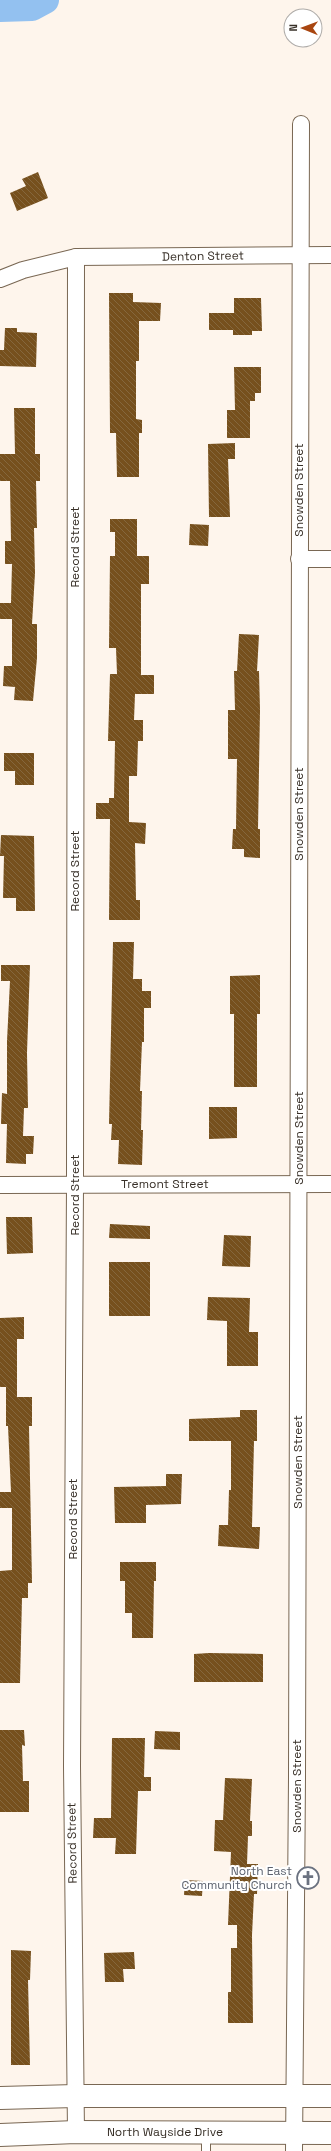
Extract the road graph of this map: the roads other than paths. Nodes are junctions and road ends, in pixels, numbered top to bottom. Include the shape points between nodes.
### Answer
1 (301, 124) dead end
2 (301, 255) junction
3 (331, 255) edge
4 (76, 257) junction
5 (0, 279) edge
6 (299, 559) junction
7 (331, 559) edge
8 (75, 1184) junction
9 (299, 1184) junction
10 (331, 1184) edge
11 (0, 1185) edge
12 (75, 2096) junction
13 (294, 2096) junction
14 (331, 2096) edge
15 (0, 2098) edge
16 (76, 2132) junction
17 (331, 2133) edge
18 (0, 2135) edge
19 (206, 2142) edge
20 (294, 2142) edge

1 - 2 street, Snowden Street
2 - 3 street, Denton Street
2 - 4 street, Denton Street
2 - 6 street, Snowden Street
4 - 5 street, Denton Street via 23,270
4 - 8 street, Record Street
6 - 7 street
6 - 9 street, Snowden Street
8 - 9 street, Tremont Street
8 - 11 street, Tremont Street
8 - 12 street, Record Street via 72,1774
9 - 10 street, Tremont Street
9 - 13 street, Snowden Street
12 - 13 main road
12 - 15 main road
12 - 16 street, Record Street
13 - 14 main road
13 - 20 street, Snowden Street
16 - 18 main road, North Wayside Drive
16 - 19 main road, North Wayside Drive
17 - 20 main road, North Wayside Drive
19 - 20 main road, North Wayside Drive

